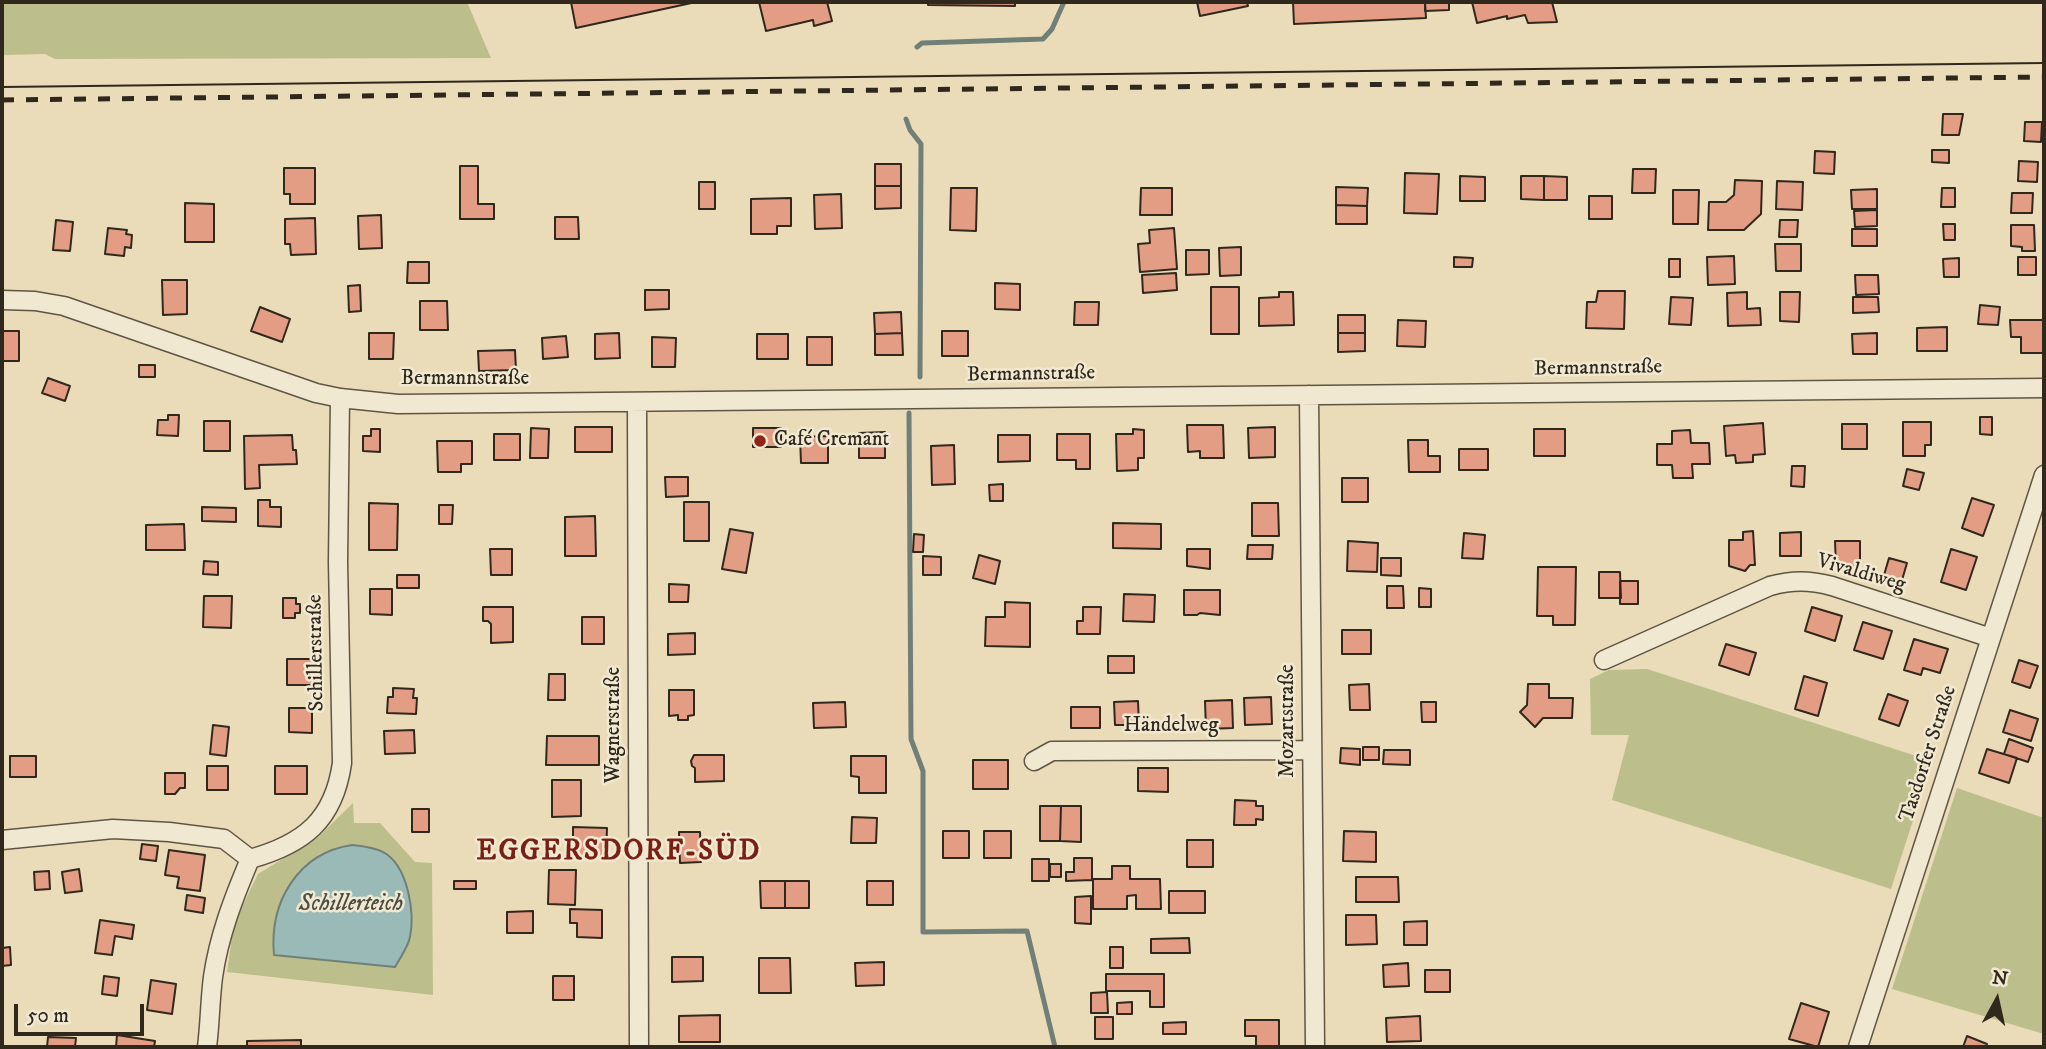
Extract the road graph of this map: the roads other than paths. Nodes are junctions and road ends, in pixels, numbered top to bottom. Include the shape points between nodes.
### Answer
1 (2, 300) edge
2 (2044, 388) edge
3 (1309, 395) junction
4 (340, 398) junction
5 (637, 402) junction
6 (2044, 475) edge
7 (1991, 638) junction
8 (1604, 660) dead end
9 (1311, 750) junction
10 (1034, 761) dead end
11 (2, 840) edge
12 (250, 859) junction
13 (207, 1047) edge
14 (639, 1047) edge
15 (1315, 1047) edge
16 (1858, 1047) edge

1 - 4 street, Bermannstraße via 64,306 294,387
2 - 3 street, Bermannstraße
3 - 5 street, Bermannstraße
3 - 9 street, Mozartstraße
4 - 5 street, Bermannstraße via 398,404
4 - 12 street, Schillerstraße via 339,784 328,810 308,831
5 - 14 street, Wagnerstraße
6 - 7 street, Tasdorfer Straße
7 - 8 street, Vivaldiweg via 1832,586 1790,580
7 - 16 street, Tasdorfer Straße
9 - 10 street, Händelweg via 1052,751
9 - 15 street, Mozartstraße
11 - 12 street via 113,829 169,832 224,839
12 - 13 street via 219,947

